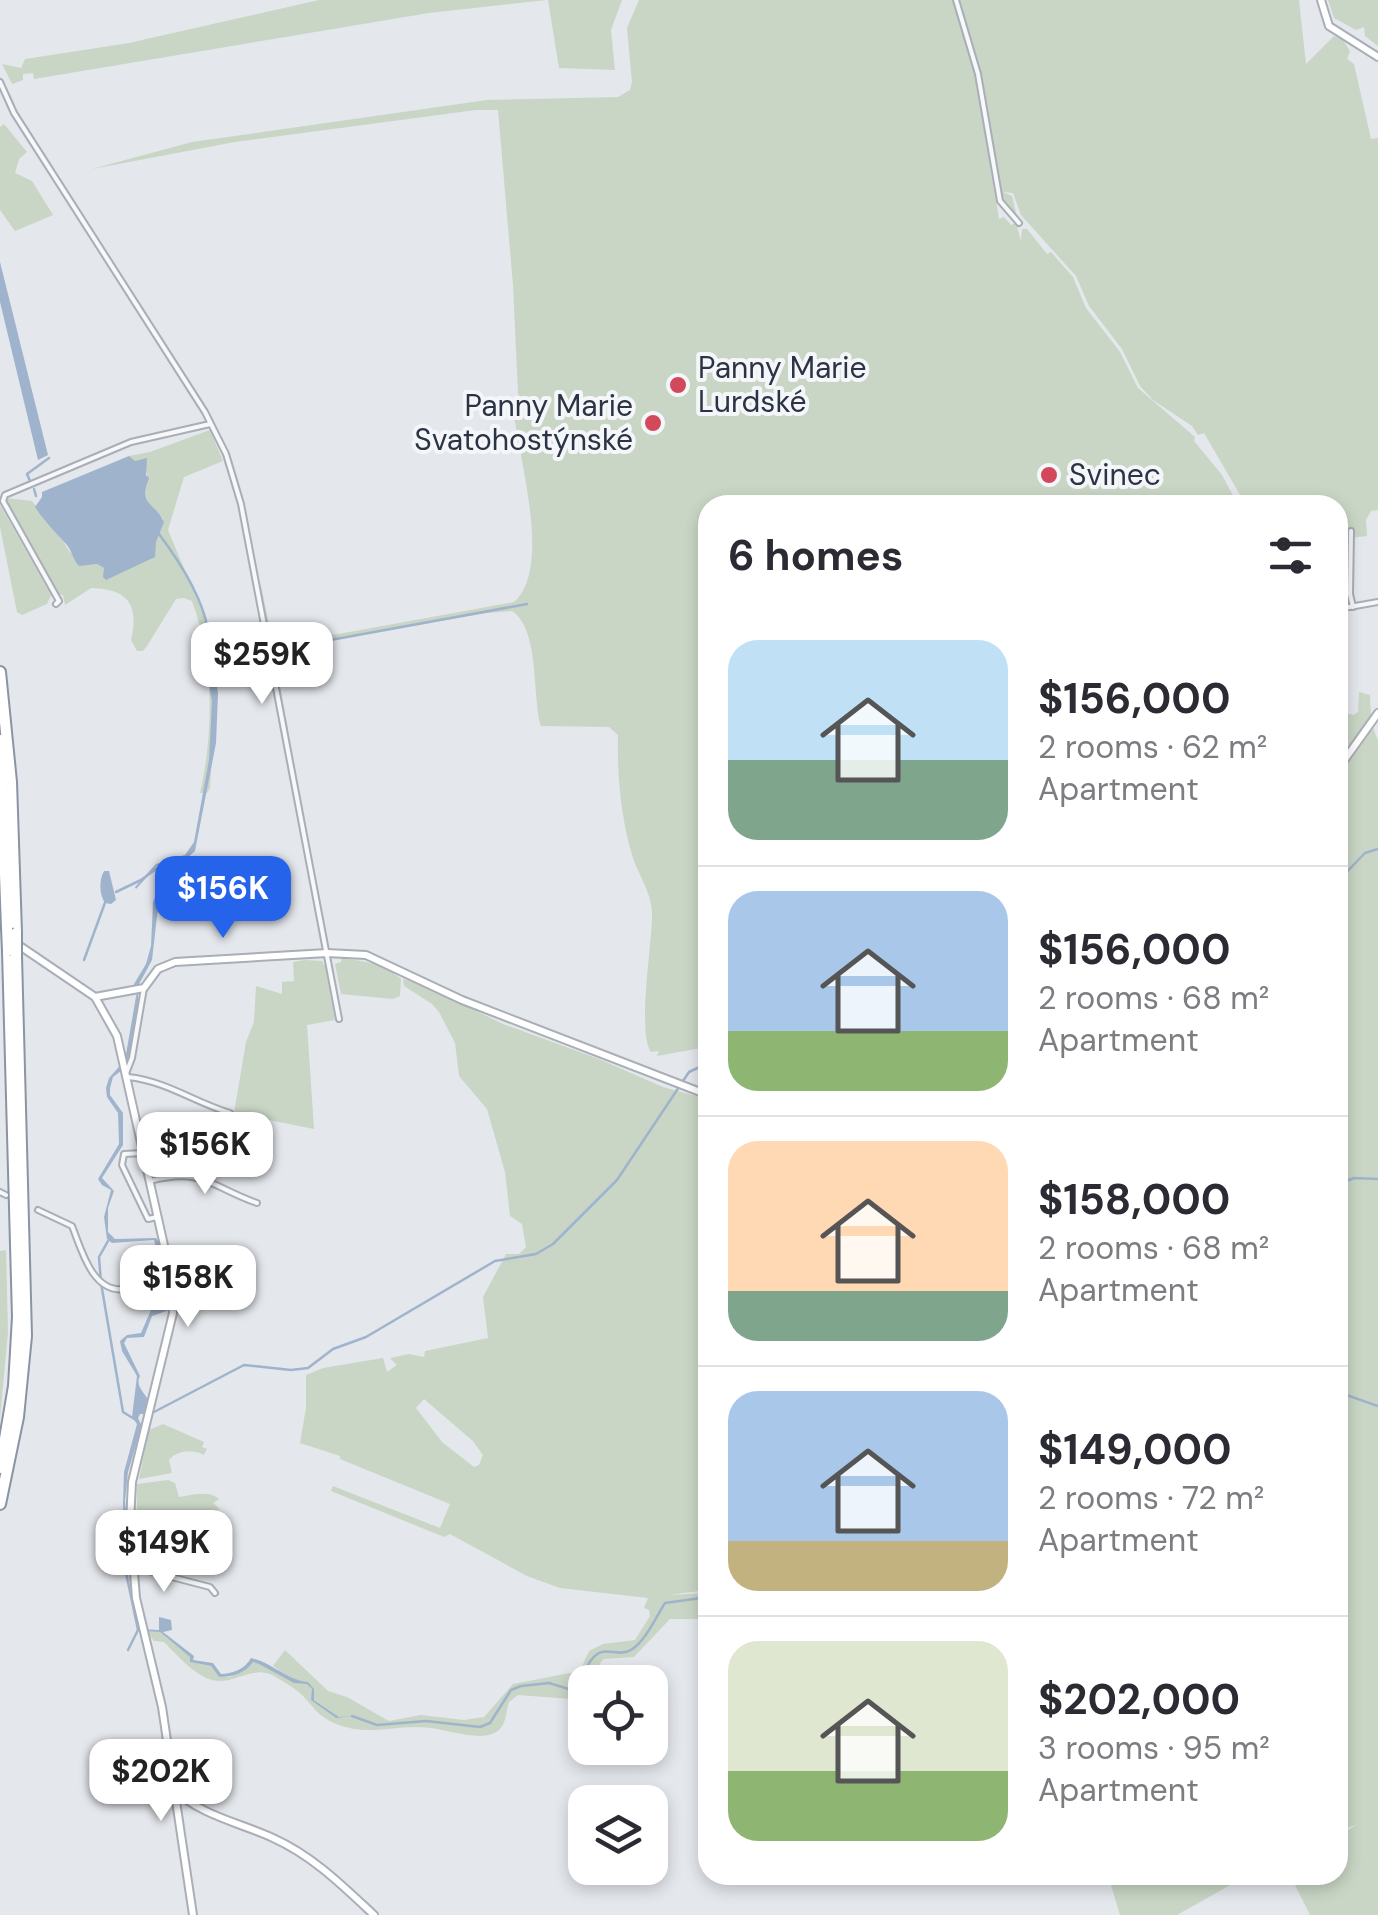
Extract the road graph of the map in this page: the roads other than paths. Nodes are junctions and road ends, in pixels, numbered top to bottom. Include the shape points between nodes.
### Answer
1 (956, 0) edge
2 (1321, 0) edge
3 (1378, 57) edge
4 (0, 82) edge
5 (1019, 223) dead end
6 (210, 424) junction
7 (1351, 531) dead end
8 (1378, 602) edge
9 (56, 604) dead end
10 (1353, 607) junction
11 (1348, 608) edge
12 (0, 672) edge
13 (1378, 713) edge
14 (0, 740) edge
15 (1348, 755) edge
16 (12, 942) junction
17 (327, 953) junction
18 (140, 989) junction
19 (95, 997) junction
20 (339, 1020) dead end
21 (124, 1070) junction
22 (698, 1091) edge
23 (230, 1113) dead end
24 (143, 1153) junction
25 (150, 1181) junction
26 (257, 1203) dead end
27 (38, 1210) dead end
28 (158, 1217) junction
29 (166, 1273) junction
30 (0, 1468) edge
31 (0, 1504) edge
32 (132, 1567) junction
33 (215, 1593) dead end
34 (173, 1788) junction
35 (193, 1915) edge
36 (374, 1915) edge

1 - 5 street via 978,74 1000,201
2 - 3 street via 1329,26
4 - 6 street
6 - 9 street via 131,442 5,495
6 - 17 street via 241,504
7 - 10 street
8 - 10 street
10 - 11 street
12 - 16 highway via 10,768
13 - 15 street
14 - 16 highway
16 - 19 street
16 - 30 highway via 18,1316
16 - 31 highway via 26,1336
17 - 18 street via 175,962
17 - 20 street
17 - 22 street via 366,955 462,1000
18 - 19 street
18 - 21 street via 132,1058
19 - 21 street via 117,1036
21 - 23 street
21 - 24 street
24 - 25 street
24 - 28 street via 124,1154 122,1165 148,1218
25 - 26 street via 192,1176
25 - 28 street
27 - 29 street via 72,1226 90,1270 118,1290
28 - 29 street
29 - 32 street via 174,1313 132,1482
32 - 33 street via 210,1586
32 - 34 street
34 - 35 street
34 - 36 street via 309,1858

